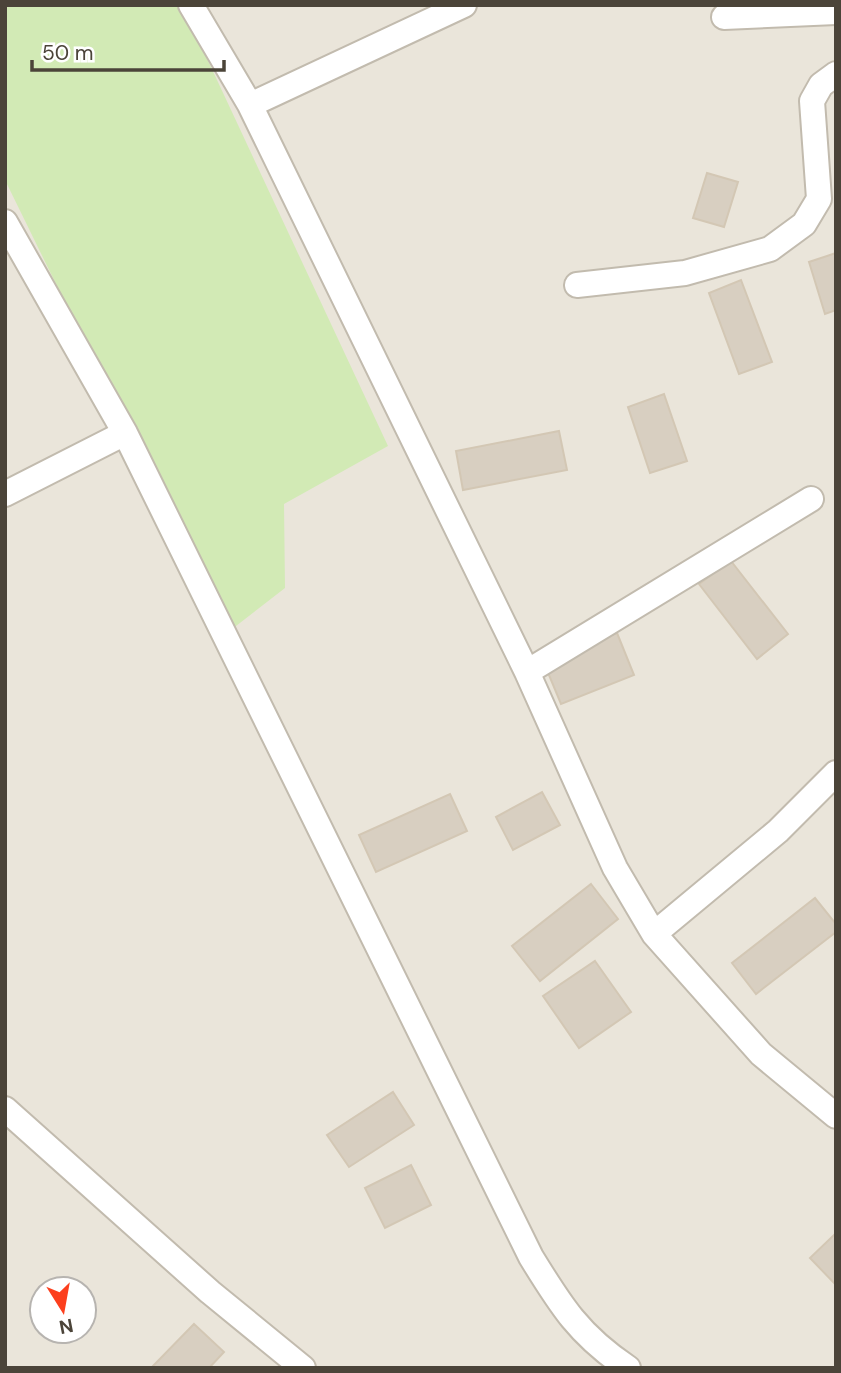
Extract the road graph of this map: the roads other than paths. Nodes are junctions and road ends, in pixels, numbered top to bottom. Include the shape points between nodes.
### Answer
1 (191, 5) edge
2 (464, 5) edge
3 (836, 12) edge
4 (724, 16) dead end
5 (836, 74) edge
6 (250, 105) junction
7 (5, 222) edge
8 (577, 285) dead end
9 (125, 433) junction
10 (5, 494) edge
11 (811, 499) dead end
12 (527, 673) junction
13 (836, 773) edge
14 (654, 934) junction
15 (5, 1109) edge
16 (836, 1116) edge
17 (303, 1368) edge
18 (628, 1368) edge

1 - 6 street
2 - 6 street
3 - 4 street
5 - 8 street via 821,85 812,101 819,199 804,223 770,249 685,273
6 - 12 street
7 - 9 street
9 - 10 street
9 - 18 street via 531,1257 566,1316 601,1350
11 - 12 street
12 - 14 street via 615,868
13 - 14 street via 778,831
14 - 16 street via 761,1054
15 - 17 street via 210,1292

